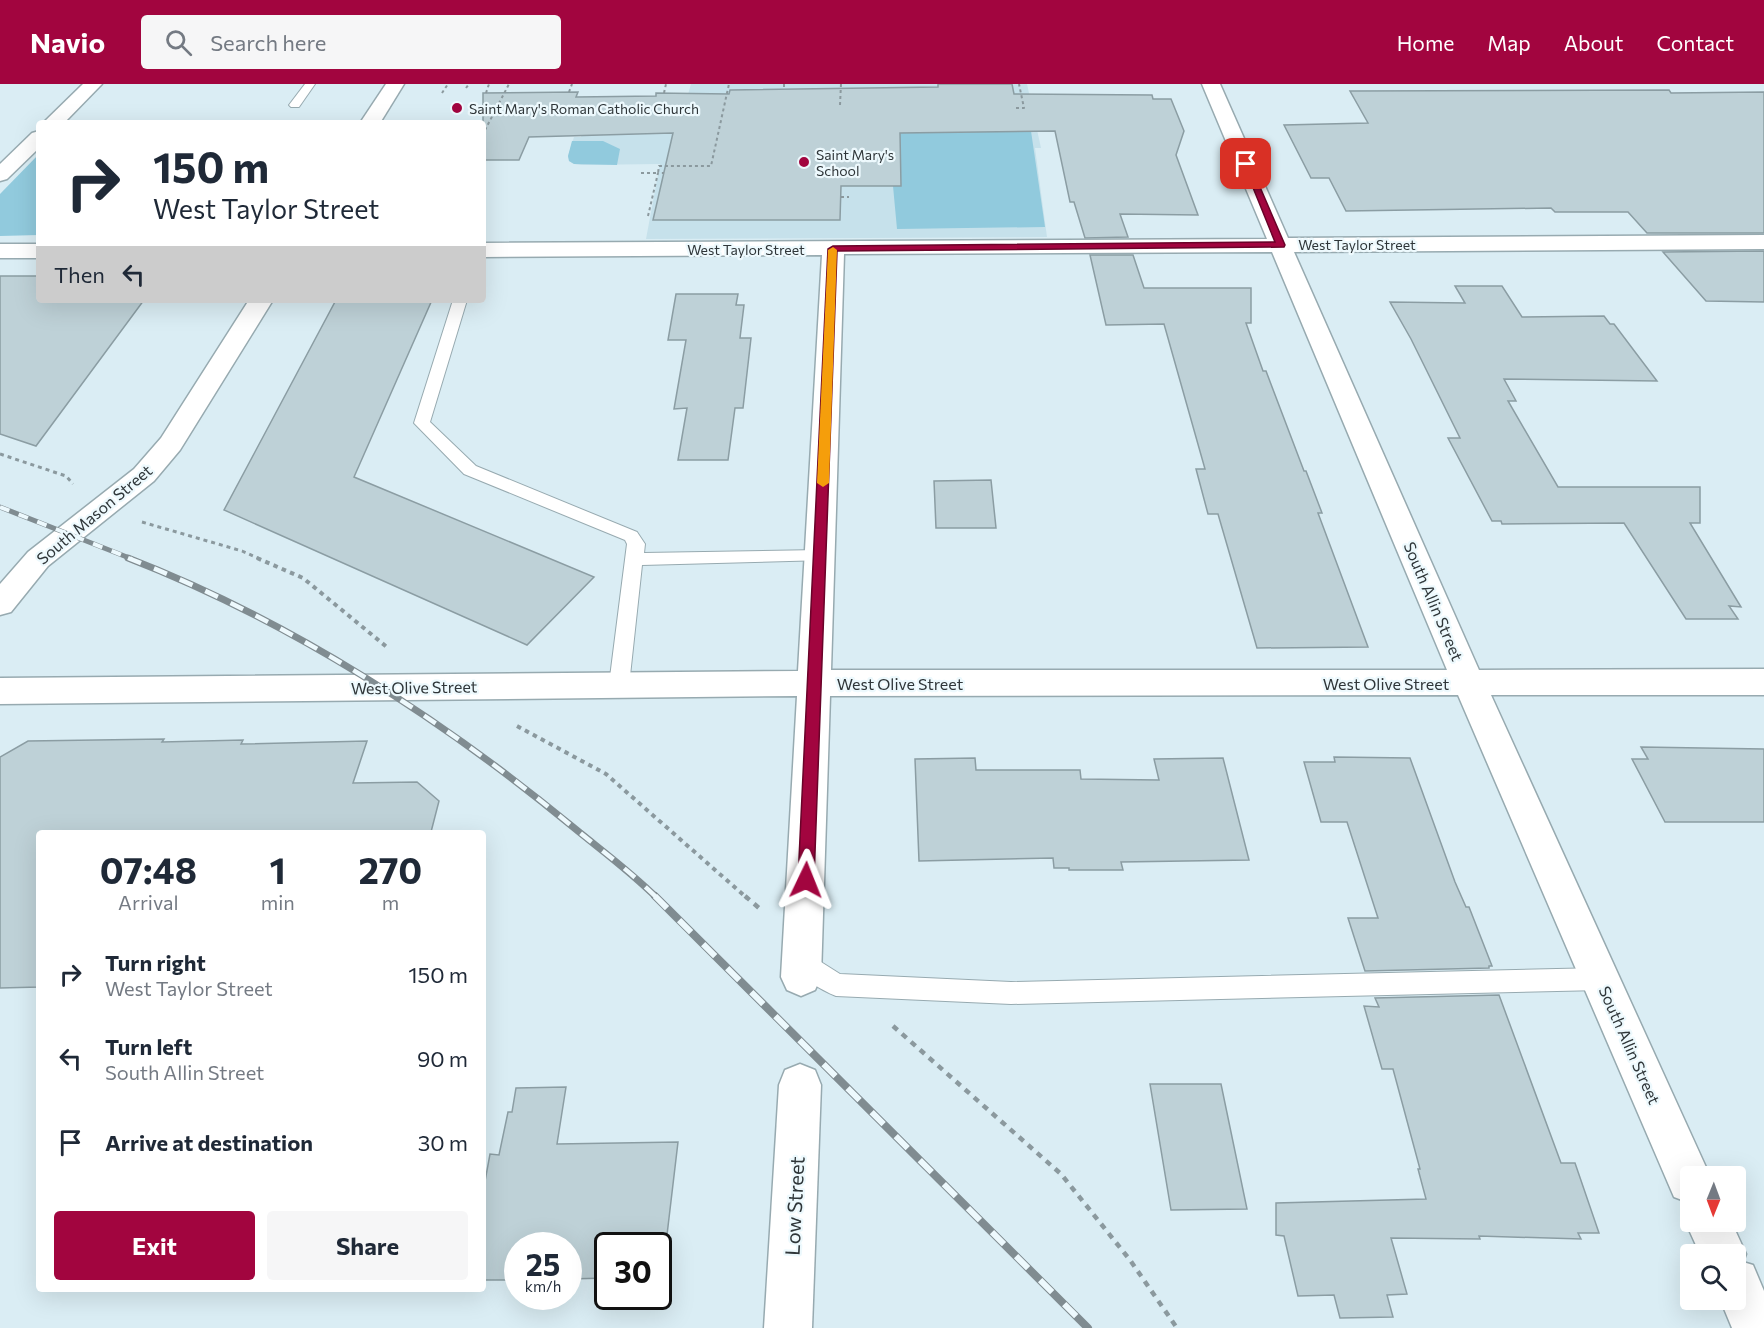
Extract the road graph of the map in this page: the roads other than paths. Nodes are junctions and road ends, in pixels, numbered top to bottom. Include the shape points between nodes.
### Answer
1 (93, 84) edge
2 (310, 84) edge
3 (395, 84) edge
4 (1211, 84) edge
5 (296, 105) dead end
6 (56, 120) edge
7 (372, 120) edge
8 (36, 139) edge
9 (0, 175) edge
10 (1764, 242) edge
11 (1281, 245) junction
12 (833, 249) junction
13 (486, 250) edge
14 (0, 251) edge
15 (36, 251) edge
16 (259, 303) edge
17 (459, 303) edge
18 (820, 556) junction
19 (634, 559) junction
20 (0, 604) edge
21 (1764, 682) edge
22 (814, 683) junction
23 (1469, 683) junction
24 (619, 685) junction
25 (0, 691) edge
26 (802, 969) joint
27 (1601, 979) junction
28 (800, 1084) dead end
29 (1683, 1166) edge
30 (1746, 1305) edge
31 (788, 1328) edge
32 (1756, 1328) edge

1 - 6 street
2 - 5 lane
3 - 7 street
4 - 11 street, South Allin Street
8 - 9 street
10 - 11 street, West Taylor Street
11 - 12 street, West Taylor Street
11 - 23 street, South Allin Street
12 - 13 street, West Taylor Street
12 - 18 street
14 - 15 street
16 - 20 street, South Mason Street via 171,444 144,476 38,559
17 - 19 lane via 422,423 470,470 631,536 636,544
18 - 19 lane
18 - 22 street
19 - 24 lane
21 - 23 street, West Olive Street
22 - 23 street, West Olive Street
22 - 24 street, West Olive Street
22 - 26 street
23 - 27 street, South Allin Street
24 - 25 street, West Olive Street
26 - 27 lane via 836,985 1011,993
27 - 29 street, South Allin Street
28 - 31 street, Low Street
30 - 32 street

